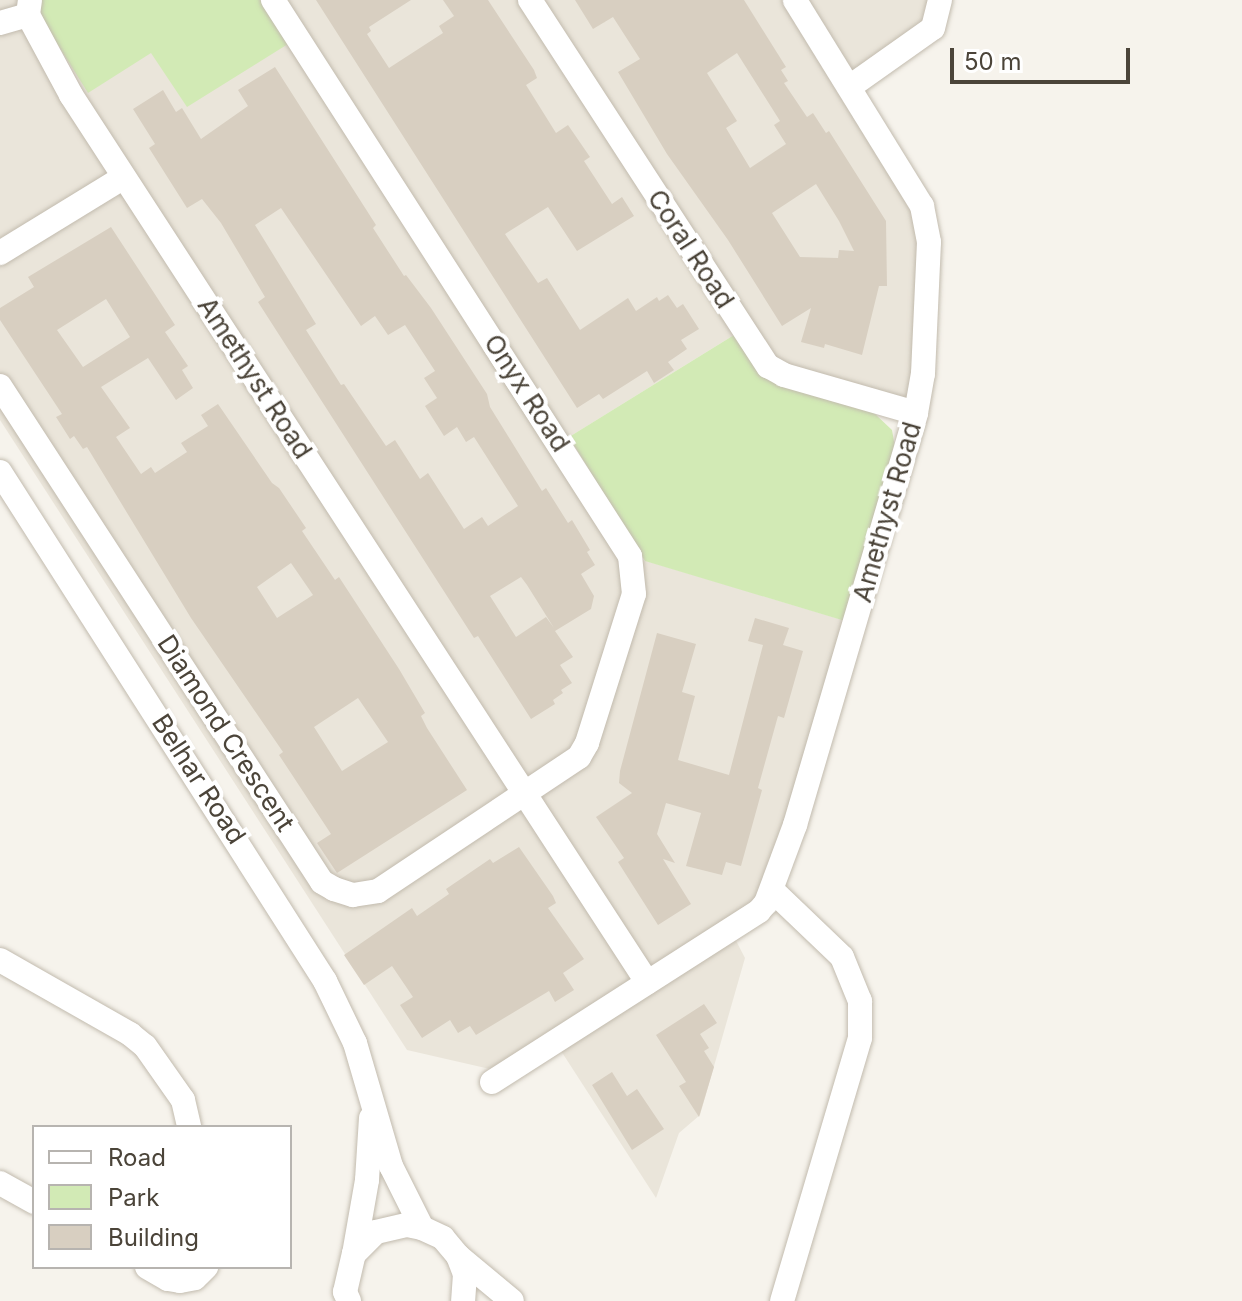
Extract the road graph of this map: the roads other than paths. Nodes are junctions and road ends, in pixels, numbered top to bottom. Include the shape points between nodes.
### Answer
1 (273, 0) edge
2 (530, 0) edge
3 (795, 0) edge
4 (940, 0) edge
5 (29, 7) edge
6 (0, 23) edge
7 (851, 86) junction
8 (124, 177) junction
9 (0, 253) edge
10 (0, 386) edge
11 (916, 413) junction
12 (0, 472) edge
13 (527, 794) junction
14 (773, 891) junction
15 (0, 960) edge
16 (647, 982) junction
17 (492, 1082) dead end
18 (372, 1100) junction
19 (189, 1125) edge
20 (0, 1183) edge
21 (32, 1201) edge
22 (422, 1228) junction
23 (354, 1254) junction
24 (458, 1256) junction
25 (150, 1269) edge
26 (204, 1269) edge
27 (349, 1301) edge
28 (463, 1301) edge
29 (512, 1301) edge
30 (782, 1301) edge

1 - 13 street, Onyx Road via 630,556 634,594 587,743 573,764
2 - 11 street, Coral Road via 768,366
3 - 7 street, Amethyst Road
4 - 7 street via 933,28
5 - 6 street
5 - 8 street, Amethyst Road via 71,95
7 - 11 street, Amethyst Road via 915,192 926,222 925,337
8 - 9 street
8 - 13 street, Amethyst Road
10 - 13 street, Diamond Crescent via 322,882 343,893 372,893
11 - 14 street, Amethyst Road
12 - 18 street, Belhar Road via 325,981 355,1043
13 - 16 street, Amethyst Road
14 - 16 street, Amethyst Road via 759,911
14 - 30 street via 842,957 860,1001 860,1038
15 - 19 street via 145,1046 183,1100
16 - 17 street, Amethyst Road
18 - 22 street, Belhar Road via 391,1166
18 - 23 street, Belhar Road via 367,1180
20 - 21 street
22 - 23 street via 376,1232
22 - 24 street via 443,1238
23 - 27 street, Belhar Road via 345,1292
24 - 28 street via 465,1274
24 - 29 street
25 - 26 street via 180,1281 195,1278

